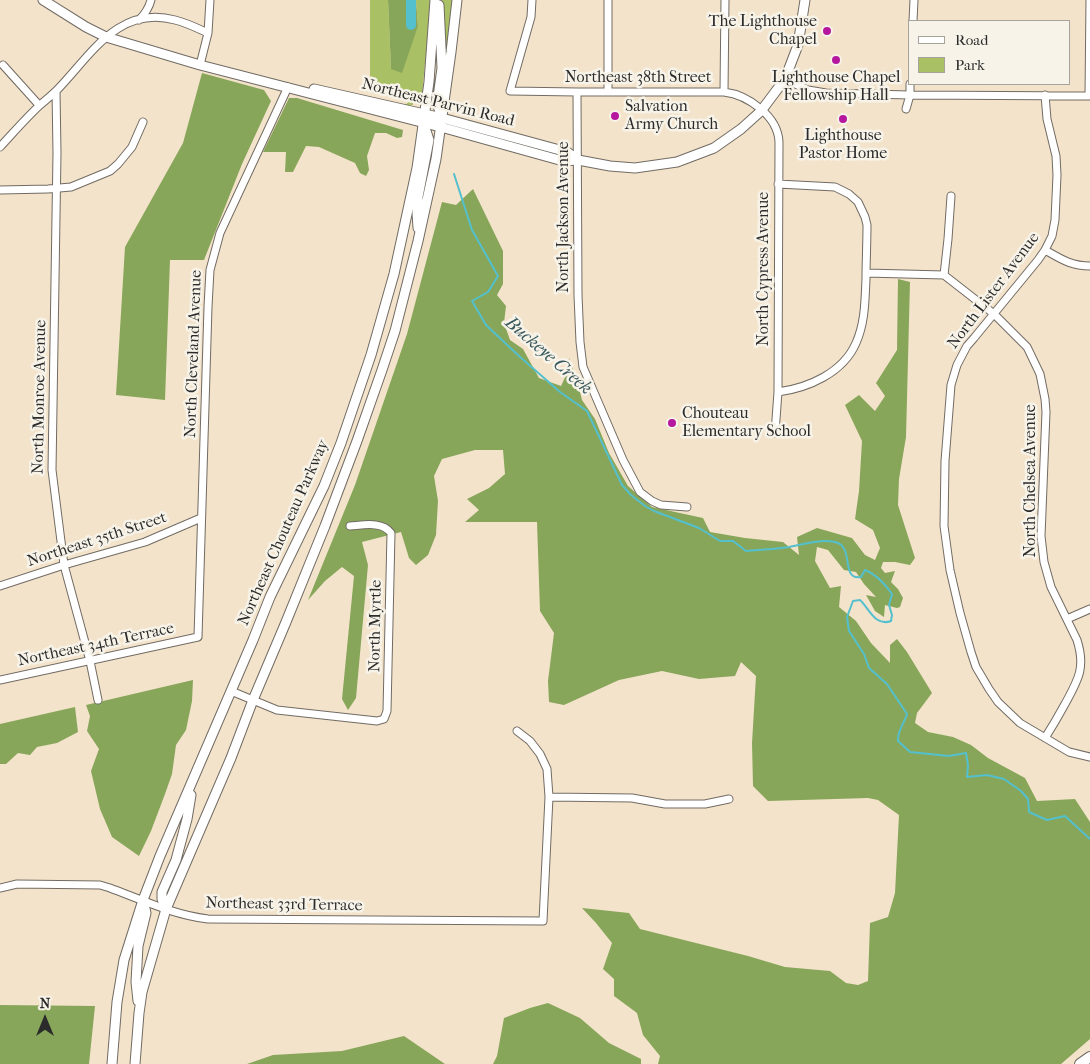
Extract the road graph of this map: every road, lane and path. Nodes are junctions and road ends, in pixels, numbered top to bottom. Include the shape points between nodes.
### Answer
1 (43, 0) edge
2 (151, 0) edge
3 (210, 0) edge
4 (435, 0) edge
5 (439, 0) edge
6 (457, 0) edge
7 (532, 0) edge
8 (608, 0) edge
9 (725, 0) edge
10 (804, 0) edge
11 (914, 0) edge
12 (1090, 0) edge
13 (138, 20) junction
14 (913, 20) edge
15 (208, 32) junction
16 (106, 37) junction
17 (200, 64) junction
18 (3, 65) dead end
19 (785, 79) junction
20 (910, 85) edge
21 (288, 87) junction
22 (56, 91) junction
23 (577, 92) junction
24 (608, 92) junction
25 (724, 92) junction
26 (910, 95) junction
27 (1045, 95) junction
28 (1089, 96) edge
29 (40, 105) junction
30 (906, 110) dead end
31 (761, 111) junction
32 (422, 116) junction
33 (143, 122) dead end
34 (444, 125) junction
35 (0, 147) edge
36 (578, 160) junction
37 (778, 184) junction
38 (57, 189) junction
39 (0, 190) edge
40 (951, 196) dead end
41 (418, 241) junction
42 (1045, 250) junction
43 (1090, 266) edge
44 (866, 273) junction
45 (944, 275) junction
46 (994, 314) junction
47 (778, 392) junction
48 (775, 433) dead end
49 (687, 507) dead end
50 (201, 518) junction
51 (350, 526) dead end
52 (64, 565) junction
53 (0, 586) edge
54 (1090, 608) edge
55 (1067, 618) junction
56 (198, 637) joint
57 (90, 661) junction
58 (0, 680) edge
59 (231, 691) junction
60 (98, 700) dead end
61 (253, 700) junction
62 (517, 731) dead end
63 (1046, 738) junction
64 (1090, 758) edge
65 (192, 782) junction
66 (549, 797) junction
67 (729, 798) dead end
68 (0, 888) edge
69 (143, 900) junction
70 (166, 909) junction
71 (139, 1013) junction
72 (1090, 1056) edge
73 (112, 1064) edge
74 (135, 1064) edge
75 (1080, 1064) edge

1 - 16 main road, Northeast Parvin Road
2 - 13 street
3 - 15 street
4 - 32 main road, Northeast Chouteau Parkway via 429,82
5 - 34 main road via 442,68 437,104
6 - 34 main road, Northeast Chouteau Parkway
7 - 23 street, Northeast 38th Street via 531,17 510,91
8 - 24 street
9 - 25 street
10 - 19 main road, Northeast Parvin Road via 798,45
11 - 14 street
12 - 28 street
13 - 15 street via 164,18
13 - 16 street
15 - 17 street
16 - 17 main road, Northeast Parvin Road
16 - 22 street
17 - 21 main road, Northeast Parvin Road
18 - 29 street
19 - 26 street via 817,92
19 - 31 main road, Northeast Parvin Road
20 - 26 street
21 - 32 main road, Northeast Parvin Road
21 - 50 street, North Cleveland Avenue via 220,234 210,270
22 - 29 street
22 - 38 street, North Monroe Avenue
23 - 24 street, Northeast 38th Street
23 - 36 street, North Jackson Avenue
24 - 25 street, Northeast 38th Street
25 - 31 street, Northeast 38th Street via 744,97
26 - 27 street
26 - 30 street
27 - 28 street
27 - 42 street, North Lister Avenue via 1057,175 1055,220
29 - 35 street
31 - 36 main road, Northeast Parvin Road via 714,148 678,162 635,168
31 - 37 street, North Cypress Avenue via 778,134
32 - 34 main road, Northeast Parvin Road
32 - 41 main road via 429,140 418,197
32 - 59 main road, Northeast Chouteau Parkway via 417,168 394,274 360,391 324,486 270,597
33 - 38 street via 132,147 110,171
34 - 36 main road, Northeast Parvin Road via 567,152
34 - 41 main road, Northeast Chouteau Parkway
36 - 49 street, North Jackson Avenue via 578,295 583,368 640,492 661,505
37 - 44 street via 835,187 858,202 867,225
37 - 47 street, North Cypress Avenue
38 - 39 street
38 - 52 street, North Monroe Avenue via 52,452
40 - 45 street
41 - 61 main road, Northeast Chouteau Parkway via 395,331 376,388
42 - 43 street via 1074,265
42 - 46 street, North Lister Avenue
44 - 45 street
44 - 47 street via 865,312 856,344 848,356 821,379 800,388
45 - 46 street, North Chelsea Avenue
46 - 55 street, North Chelsea Avenue via 1027,347 1043,386 1046,412 1042,549 1047,575
46 - 63 street, North Lister Avenue via 962,355 951,385 944,461 946,548 960,613 981,676 1008,713
47 - 48 street, North Cypress Avenue
50 - 52 street, Northeast 35th Street via 145,542
50 - 56 street, North Cleveland Avenue
51 - 61 street, North Myrtle via 382,526 391,533 387,711 384,720 277,710
52 - 53 street, Northeast 35th Street
52 - 57 street, North Monroe Avenue
54 - 55 street
55 - 63 street, North Chelsea Avenue via 1080,648 1080,672
56 - 57 street, Northeast 34th Terrace
57 - 58 street, Northeast 34th Terrace
57 - 60 street, North Monroe Avenue
59 - 61 street
59 - 65 main road, Northeast Chouteau Parkway
61 - 70 main road, Northeast Chouteau Parkway
62 - 66 street via 540,754 547,769
63 - 64 street via 1069,752
65 - 69 main road, Northeast Chouteau Parkway
65 - 70 main road via 187,819 176,860 162,892
66 - 67 street via 632,798 665,804 705,804
66 - 70 street, Northeast 33rd Terrace via 543,921 208,920
68 - 69 street, Northeast 33rd Terrace via 17,884 100,886
69 - 70 street, Northeast 33rd Terrace
69 - 71 main road via 146,913 138,946 136,982
69 - 73 main road, Northeast Chouteau Parkway via 124,960
70 - 71 main road, Northeast Chouteau Parkway
71 - 74 main road, Northeast Chouteau Parkway
72 - 75 highway

